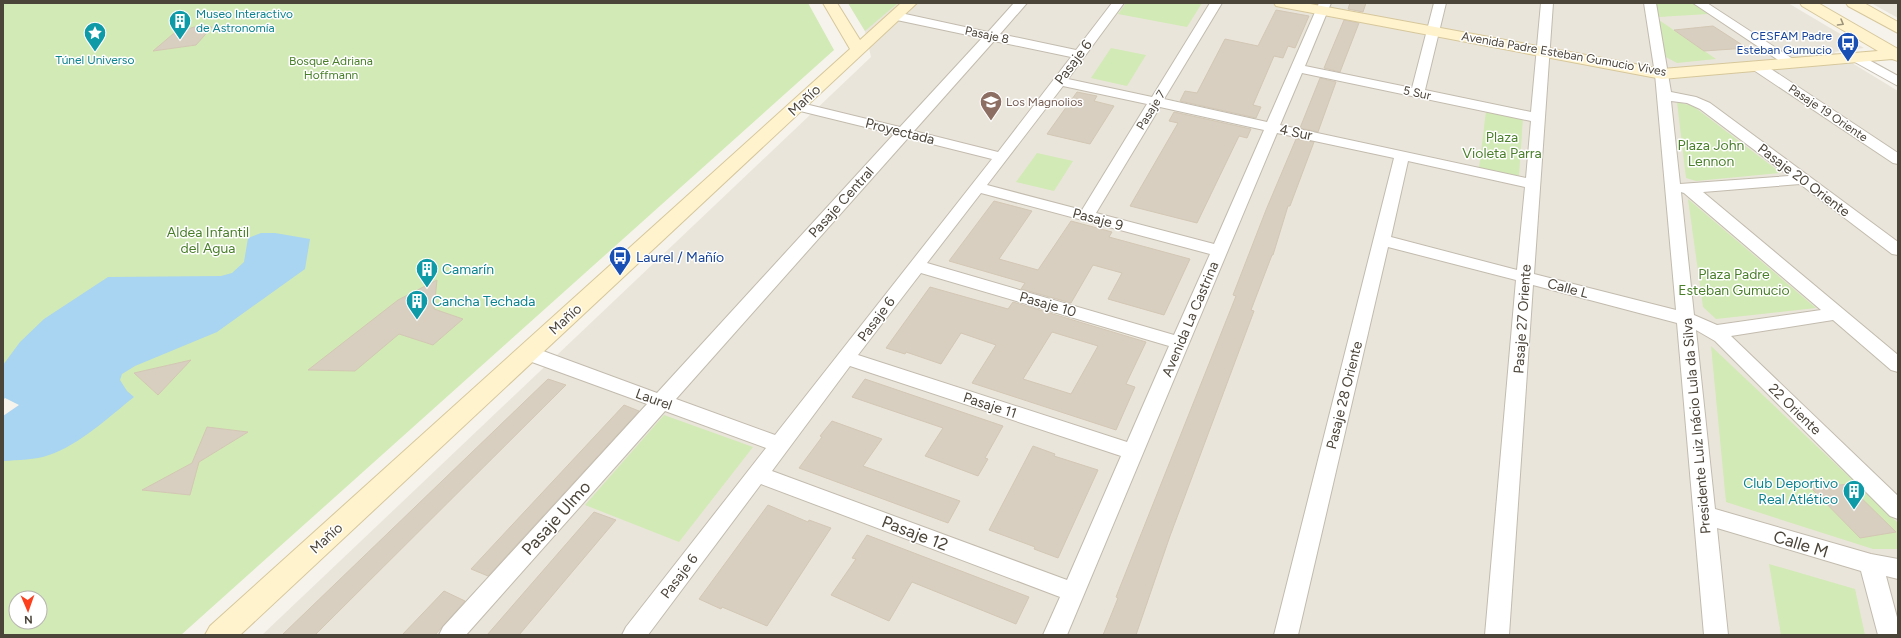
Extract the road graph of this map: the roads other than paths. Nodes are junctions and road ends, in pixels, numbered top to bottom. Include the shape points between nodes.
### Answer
1 (830, 3) edge
2 (1021, 3) edge
3 (1118, 3) edge
4 (1216, 3) edge
5 (1281, 3) edge
6 (1440, 3) edge
7 (1547, 3) edge
8 (1650, 3) edge
9 (1699, 3) edge
10 (1807, 3) edge
11 (1853, 3) edge
12 (1323, 7) edge
13 (903, 10) edge
14 (1898, 28) edge
15 (1433, 31) junction
16 (991, 36) junction
17 (858, 50) junction
18 (1543, 52) junction
19 (1079, 55) junction
20 (1897, 55) edge
21 (1858, 58) junction
22 (1792, 63) junction
23 (1757, 66) junction
24 (1297, 68) junction
25 (1662, 74) junction
26 (1060, 81) junction
27 (1898, 82) edge
28 (1417, 93) junction
29 (1664, 95) junction
30 (1156, 102) junction
31 (797, 106) junction
32 (1538, 118) junction
33 (1272, 127) junction
34 (904, 132) junction
35 (1402, 156) junction
36 (1002, 157) junction
37 (1898, 160) edge
38 (1803, 179) junction
39 (1533, 184) junction
40 (977, 187) junction
41 (1681, 187) junction
42 (1086, 216) junction
43 (1891, 238) edge
44 (1382, 240) junction
45 (1898, 250) edge
46 (1219, 251) junction
47 (917, 266) junction
48 (1525, 277) junction
49 (1837, 313) junction
50 (1686, 319) junction
51 (1714, 332) junction
52 (1180, 343) junction
53 (528, 353) junction
54 (846, 358) junction
55 (1898, 365) edge
56 (661, 401) junction
57 (780, 445) junction
58 (1133, 452) junction
59 (757, 474) junction
60 (1898, 510) edge
61 (1704, 515) junction
62 (1871, 564) junction
63 (1898, 569) edge
64 (1073, 592) junction
65 (637, 634) edge
66 (220, 635) edge
67 (451, 635) edge
68 (1055, 635) edge
69 (1286, 635) edge
70 (1497, 635) edge
71 (1716, 635) edge
72 (1890, 635) edge

1 - 17 street
2 - 16 street, Pasaje Central
3 - 19 street, Pasaje 6
4 - 30 street, Pasaje 7
5 - 12 street, Avenida Padre Esteban Gumucio Vives
6 - 15 street
7 - 18 street, Pasaje 27 Oriente
8 - 25 street, Presidente Luiz Inácio Lula da Silva
9 - 22 street, Pasaje 19 Oriente
10 -> 20 street
11 - 14 street
12 - 15 street, Avenida Padre Esteban Gumucio Vives
12 - 24 street, Avenida La Castrina
13 - 16 street, Pasaje 8
13 - 17 street, Mañío
15 - 18 street, Avenida Padre Esteban Gumucio Vives
15 - 28 street
16 - 19 street, Pasaje 8
16 - 34 street, Pasaje Central
17 - 31 street, Mañío
18 - 25 street, Avenida Padre Esteban Gumucio Vives
18 - 32 street, Pasaje 27 Oriente
19 - 26 street, Pasaje 6
20 - 21 street, Avenida Padre Esteban Gumucio Vives
21 - 22 street, Avenida Padre Esteban Gumucio Vives
21 - 27 street
22 - 23 street, Avenida Padre Esteban Gumucio Vives
23 - 25 street, Avenida Padre Esteban Gumucio Vives
23 - 37 street, Pasaje 19 Oriente
24 - 28 street, 5 Sur
24 - 33 street, Avenida La Castrina
25 - 29 street, Presidente Luiz Inácio Lula da Silva
26 - 30 street, 4 Sur
26 - 36 street, Pasaje 6
28 - 32 street, 5 Sur
29 - 38 street, Pasaje 20 Oriente via 1691,100 1705,106
29 - 41 street, Presidente Luiz Inácio Lula da Silva
30 - 33 street, 4 Sur
30 - 42 street, Pasaje 7
31 - 34 street, Proyectada
31 - 53 street, Mañío
32 - 39 street, Pasaje 27 Oriente
33 - 35 street, 4 Sur
33 - 46 street, Avenida La Castrina
34 - 36 street, Proyectada
34 - 56 street, Pasaje Central
35 - 39 street, 4 Sur
35 - 44 street, Pasaje 28 Oriente
36 - 40 street, Pasaje 6
38 - 41 street
38 - 43 street, Pasaje 20 Oriente
39 - 48 street, Pasaje 27 Oriente
40 - 42 street, Pasaje 9
40 - 47 street, Pasaje 6
41 - 49 street
41 - 50 street, Presidente Luiz Inácio Lula da Silva
42 - 46 street, Pasaje 9
43 - 45 street, Pasaje 20 Oriente
44 - 48 street, Calle L
44 - 69 street, Pasaje 28 Oriente
46 - 52 street, Avenida La Castrina
47 - 52 street, Pasaje 10
47 - 54 street, Pasaje 6
48 - 50 street, Calle L
48 - 70 street, Pasaje 27 Oriente
49 - 51 street
49 - 55 street
50 - 51 street, 22 Oriente
50 - 61 street, Presidente Luiz Inácio Lula da Silva
51 - 60 street, 22 Oriente
52 - 58 street, Avenida La Castrina
53 - 56 street, Laurel
53 - 66 street, Mañío
54 - 57 street, Pasaje 6
54 - 58 street, Pasaje 11
56 - 57 street, Laurel
56 - 67 street, Pasaje Ulmo
57 - 59 street, Pasaje 6
58 - 64 street, Avenida La Castrina
59 - 64 street, Pasaje 12
59 - 65 street, Pasaje 6
61 - 62 street, Calle M
61 - 71 street, Presidente Luiz Inácio Lula da Silva
62 - 63 street, Calle M
62 - 72 street
64 - 68 street, Avenida La Castrina

